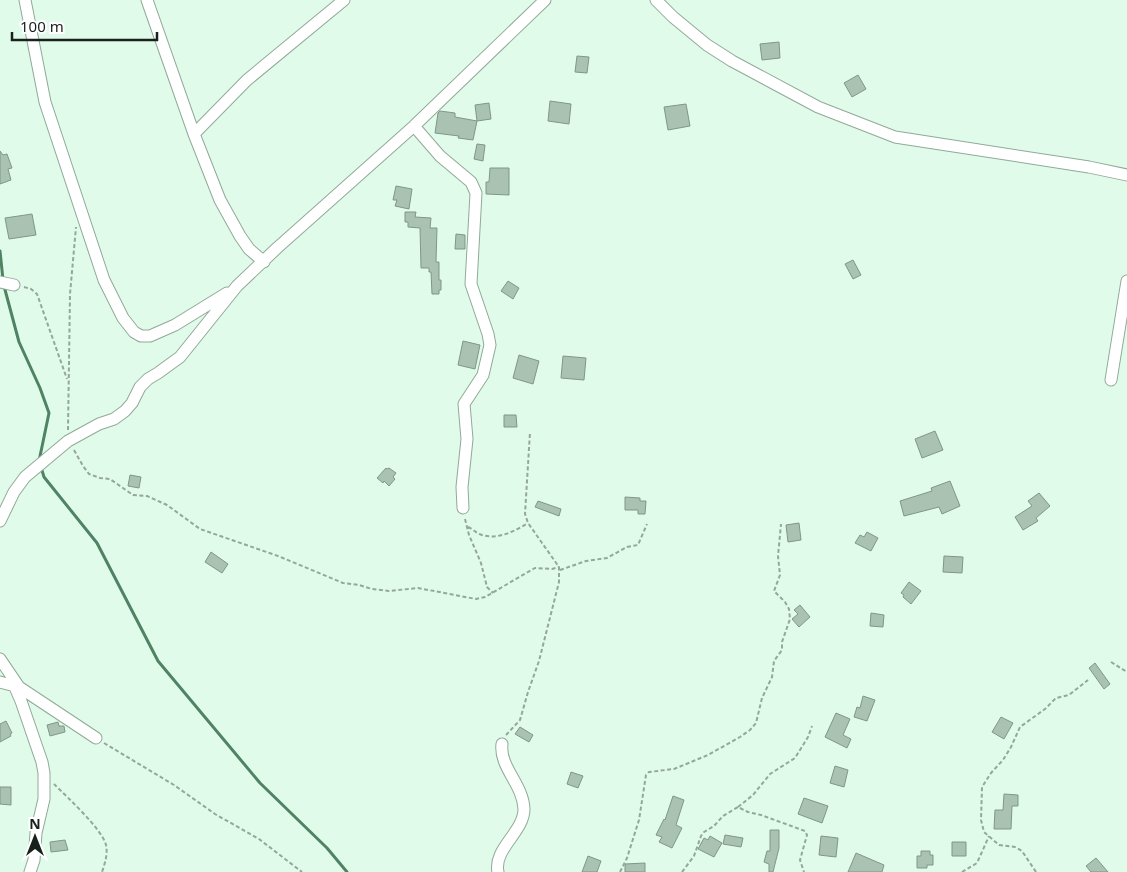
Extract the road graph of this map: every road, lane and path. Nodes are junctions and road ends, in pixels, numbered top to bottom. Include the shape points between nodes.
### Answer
1 (25, 0) edge
2 (146, 0) edge
3 (342, 0) edge
4 (546, 0) edge
5 (656, 0) edge
6 (414, 126) junction
7 (194, 134) junction
8 (1127, 175) edge
9 (80, 211) junction
10 (264, 262) junction
11 (1127, 281) edge
12 (0, 282) edge
13 (14, 285) joint
14 (237, 286) junction
15 (1111, 380) dead end
16 (68, 383) junction
17 (530, 432) dead end
18 (68, 440) junction
19 (463, 508) joint
20 (0, 521) edge
21 (528, 523) junction
22 (647, 524) dead end
23 (780, 524) dead end
24 (467, 526) junction
25 (560, 568) junction
26 (492, 593) junction
27 (0, 658) edge
28 (1111, 662) dead end
29 (1127, 672) edge
30 (1088, 680) dead end
31 (0, 682) edge
32 (16, 686) junction
33 (812, 726) dead end
34 (96, 738) joint
35 (502, 744) joint
36 (44, 773) junction
37 (738, 807) junction
38 (989, 836) junction
39 (30, 872) edge
40 (102, 872) edge
41 (302, 872) edge
42 (498, 872) edge
43 (620, 872) edge
44 (682, 872) edge
45 (804, 872) edge
46 (962, 872) edge
47 (1036, 872) edge

1 - 9 street via 45,102
2 - 7 street
3 - 7 street via 246,80
4 - 6 street
5 - 8 street via 707,45 732,61 818,107 894,137
6 - 10 street
6 - 19 street via 440,156 472,182 476,193 471,284 490,345 483,375 464,404 467,439
7 - 10 street via 220,200 240,236
9 - 14 street via 104,280 122,318 141,336 150,336 175,325
9 - 16 path via 74,242
10 - 14 street
11 - 15 street
12 - 13 street
13 - 16 path via 37,294
14 - 18 street via 180,357 148,379 125,411 114,420
16 - 18 path
17 - 21 path via 524,504
18 - 20 street via 25,477
18 - 26 path via 89,474 110,479 133,494 167,504 200,529 343,583 389,591 418,588 476,599
19 - 24 path
21 - 24 path via 510,534 495,536 483,536
21 - 25 path
22 - 25 path via 638,545 627,547 608,558
23 - 43 path via 780,575 774,591 789,609 790,619 756,723 740,737 708,755 674,769 646,775 640,820
24 - 26 path via 486,587
25 - 26 path via 535,568
25 - 35 path via 546,634 520,720
27 - 32 street
28 - 29 path
30 - 38 path via 1069,694 1056,698 1020,727 1003,760 982,787 980,820
31 - 32 street
32 - 34 street
32 - 36 street
33 - 37 path via 795,758 770,774
34 - 41 path via 260,839
35 - 42 street via 502,758 516,782 524,811 502,853
36 - 39 street via 44,799
36 - 40 path via 106,844
37 - 44 path via 704,832 694,856
37 - 45 path via 805,831 807,835 800,860
38 - 46 path via 977,863
38 - 47 path via 999,844 1022,851

